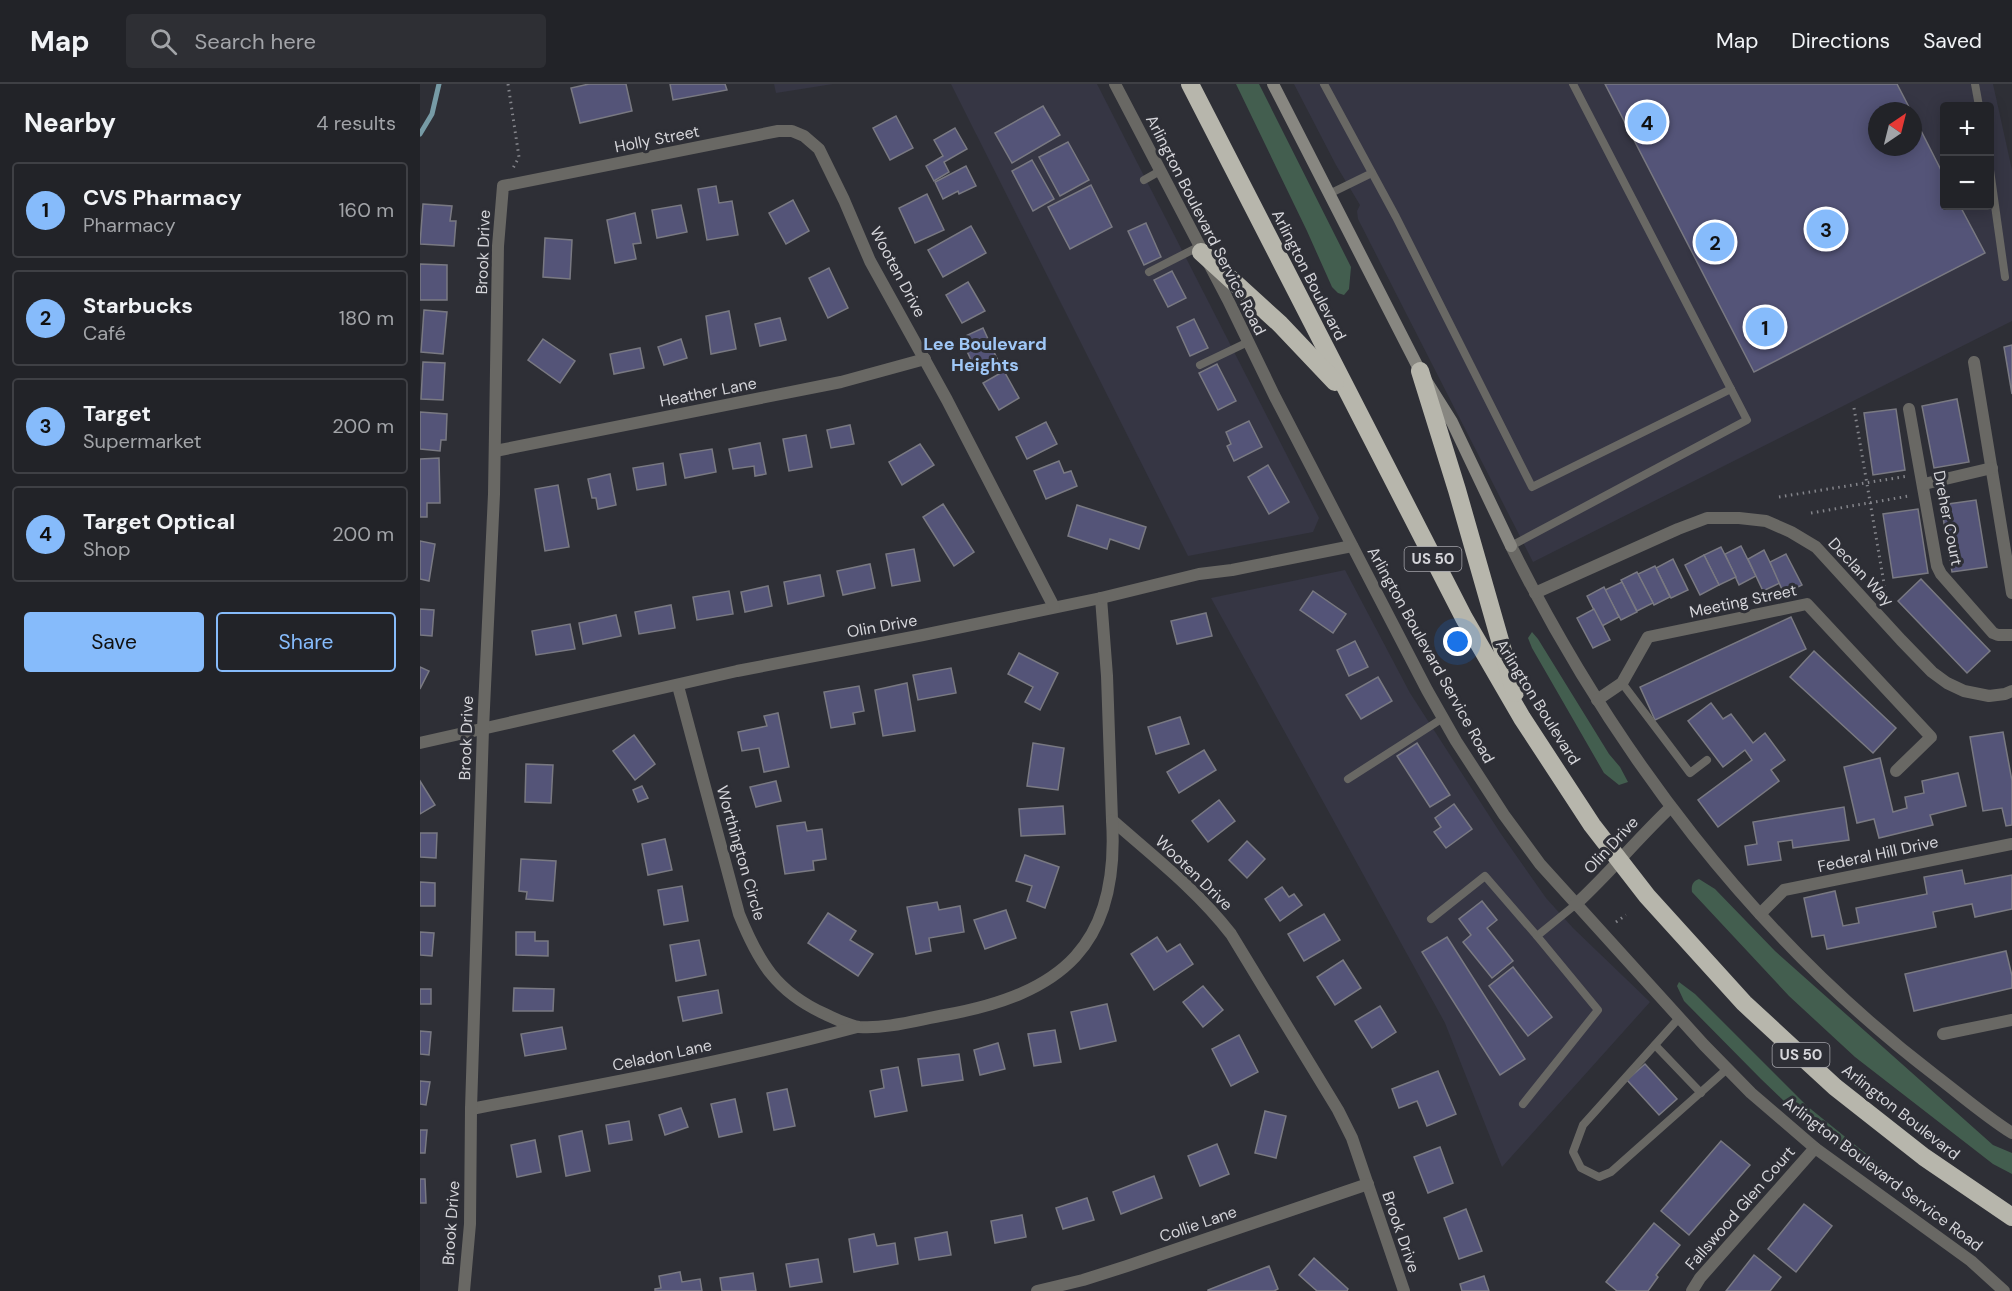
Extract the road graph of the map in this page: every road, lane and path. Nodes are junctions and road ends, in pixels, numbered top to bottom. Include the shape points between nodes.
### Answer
1 (508, 84) edge
2 (1114, 84) edge
3 (1190, 84) edge
4 (1273, 84) edge
5 (1324, 84) edge
6 (1574, 84) edge
7 (1975, 84) edge
8 (1977, 102) edge
9 (814, 143) joint
10 (1160, 171) junction
11 (1372, 173) junction
12 (1144, 180) dead end
13 (504, 186) junction
14 (1329, 194) junction
15 (1994, 204) edge
16 (1200, 249) junction
17 (1149, 272) dead end
18 (2005, 278) dead end
19 (1248, 342) junction
20 (925, 359) junction
21 (1974, 362) dead end
22 (1200, 365) dead end
23 (1420, 371) junction
24 (1731, 389) junction
25 (1349, 397) junction
26 (1854, 408) dead end
27 (1909, 409) dead end
28 (495, 451) junction
29 (1992, 468) junction
30 (1867, 483) junction
31 (1924, 484) junction
32 (1779, 497) dead end
33 (1870, 503) junction
34 (1811, 513) dead end
35 (1352, 546) junction
36 (1511, 546) junction
37 (1535, 593) junction
38 (2012, 593) edge
39 (1101, 598) junction
40 (1887, 603) dead end
41 (1054, 607) junction
42 (2012, 635) edge
43 (1622, 683) junction
44 (678, 686) junction
45 (2012, 691) edge
46 (1597, 700) junction
47 (1443, 718) junction
48 (1522, 718) junction
49 (483, 729) junction
50 (420, 743) edge
51 (1707, 760) dead end
52 (1896, 771) dead end
53 (1348, 779) dead end
54 (1671, 807) junction
55 (1112, 820) junction
56 (2012, 844) edge
57 (1619, 861) junction
58 (1575, 905) junction
59 (1760, 914) junction
60 (1626, 915) dead end
61 (1431, 919) dead end
62 (1616, 922) dead end
63 (1537, 936) junction
64 (1679, 1018) junction
65 (2012, 1020) edge
66 (858, 1026) junction
67 (1943, 1034) dead end
68 (1654, 1045) junction
69 (1727, 1069) junction
70 (1701, 1093) junction
71 (1523, 1104) dead end
72 (471, 1109) junction
73 (2012, 1133) edge
74 (1815, 1148) junction
75 (1368, 1184) junction
76 (2012, 1217) edge
77 (464, 1291) edge
78 (1037, 1291) edge
79 (1404, 1291) edge
80 (1692, 1291) edge
81 (2004, 1291) edge

1 - 13 path via 519,158
2 - 10 street, Arlington Boulevard Service Road
3 - 25 highway, Arlington Boulevard / US 50
4 - 14 street
5 - 11 lane
6 - 24 lane
7 - 8 lane
9 - 13 street, Holly Street via 792,131 778,131
9 - 20 street, Wooten Drive via 870,261
10 - 12 lane
10 - 16 street, Arlington Boulevard Service Road
11 - 14 lane
11 - 24 lane via 1532,488
13 - 28 street, Brook Drive via 498,246
14 - 23 street
15 - 18 lane
16 - 17 lane
16 - 19 street, Arlington Boulevard Service Road
16 - 25 highway via 1280,324
19 - 22 lane
19 - 35 street, Arlington Boulevard Service Road
20 - 28 street, Heather Lane via 841,382
20 - 41 street, Wooten Drive
21 - 29 street
23 - 36 street via 1452,422
23 - 48 highway
24 - 36 lane via 1747,420
25 - 48 highway, Arlington Boulevard / US 50 via 1464,618
26 - 30 path
27 - 31 street, Dreher Court
28 - 49 street, Brook Drive
29 - 31 street
29 - 38 street
30 - 31 path
30 - 32 path
30 - 33 path
31 - 33 path
31 - 42 street, Dreher Court via 1941,574 1993,633
33 - 34 path
33 - 40 path
35 - 39 street, Olin Drive via 1199,574
35 - 47 street, Arlington Boulevard Service Road
36 - 37 street
37 - 45 street, Declan Way via 1707,518 1766,521 1816,546 1900,640 1940,678 1964,691 1989,696
37 - 46 street
39 - 41 street, Olin Drive
39 - 55 street
41 - 44 street, Olin Drive
43 - 46 street, Meeting Street
43 - 51 lane via 1690,773
43 - 52 street, Meeting Street via 1648,637 1807,604 1930,737
44 - 49 street, Olin Drive
44 - 66 street, Worthington Circle via 736,903 751,945 780,985 797,998 844,1023
46 - 54 street
47 - 53 lane
47 - 58 street, Arlington Boulevard Service Road via 1504,815
48 - 57 highway, Arlington Boulevard / US 50
49 - 50 street, Olin Drive
49 - 72 street, Brook Drive
54 - 57 street, Olin Drive
54 - 59 street
55 - 66 street, Worthington Circle via 1113,861 1104,910 1081,949 1056,974 1004,1001 884,1026
55 - 75 street, Wooten Drive via 1192,890 1231,934 1338,1110
56 - 59 street, Federal Hill Drive via 1784,890
57 - 58 street, Olin Drive
57 - 76 highway, Arlington Boulevard / US 50 via 1744,1002 1835,1086 1924,1157
58 - 63 lane
58 - 64 street, Arlington Boulevard Service Road
59 - 73 street via 1837,992 1899,1047
60 - 62 path
61 - 63 lane via 1485,876
63 - 71 lane via 1598,1010
64 - 68 lane
64 - 69 street, Arlington Boulevard Service Road
65 - 67 street
66 - 72 street, Celadon Lane via 775,1048
68 - 70 lane
68 - 70 lane via 1582,1125 1573,1152 1581,1168 1599,1177 1611,1172
69 - 70 lane
69 - 74 street, Arlington Boulevard Service Road
72 - 77 street, Brook Drive via 470,1224
74 - 80 street, Fallswood Glen Court
74 - 81 street, Arlington Boulevard Service Road via 1971,1261
75 - 78 street, Collie Lane via 1116,1269
75 - 79 street, Brook Drive

